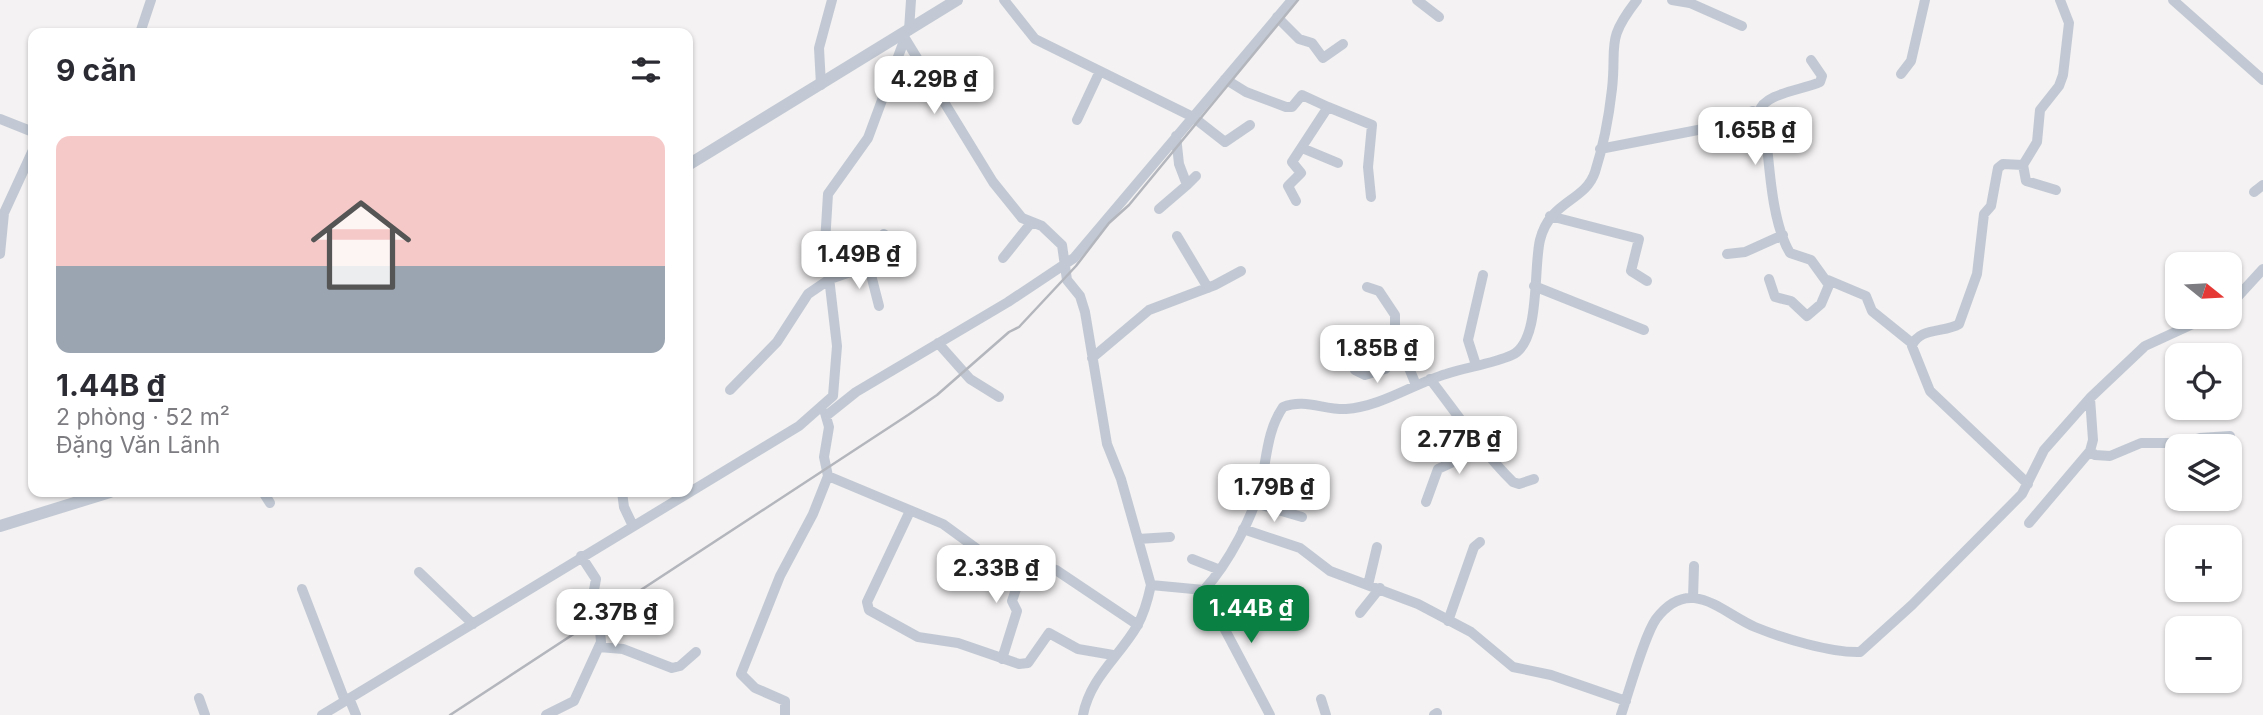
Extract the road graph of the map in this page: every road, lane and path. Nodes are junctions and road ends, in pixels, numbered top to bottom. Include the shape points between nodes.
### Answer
1 (151, 0) edge
2 (832, 0) edge
3 (911, 0) edge
4 (957, 0) edge
5 (1004, 0) edge
6 (1292, 0) edge
7 (1418, 0) edge
8 (1637, 0) edge
9 (1672, 0) edge
10 (1925, 0) edge
11 (2060, 0) edge
12 (2174, 0) edge
13 (1277, 17) junction
14 (1439, 17) dead end
15 (1742, 26) dead end
16 (143, 28) edge
17 (905, 34) junction
18 (1343, 44) dead end
19 (1811, 60) dead end
20 (1100, 71) junction
21 (1901, 74) dead end
22 (1225, 79) junction
23 (2263, 80) edge
24 (821, 85) junction
25 (1328, 107) junction
26 (1759, 112) junction
27 (1193, 117) junction
28 (0, 120) edge
29 (1077, 120) dead end
30 (1250, 125) dead end
31 (28, 130) edge
32 (1176, 136) junction
33 (1302, 148) junction
34 (1600, 149) junction
35 (28, 161) edge
36 (693, 162) edge
37 (1338, 163) dead end
38 (2023, 165) junction
39 (1196, 176) dead end
40 (1187, 185) junction
41 (2263, 185) edge
42 (2056, 190) dead end
43 (2254, 192) dead end
44 (1371, 197) dead end
45 (1296, 201) dead end
46 (1159, 209) dead end
47 (1550, 216) junction
48 (1031, 223) junction
49 (884, 234) dead end
50 (1783, 235) junction
51 (1177, 236) dead end
52 (0, 254) edge
53 (1727, 254) dead end
54 (1003, 258) dead end
55 (1066, 262) junction
56 (869, 268) junction
57 (2263, 269) edge
58 (1241, 271) dead end
59 (1483, 275) dead end
60 (1769, 278) dead end
61 (830, 279) junction
62 (1828, 280) junction
63 (1647, 281) dead end
64 (1534, 286) junction
65 (1367, 287) dead end
66 (1208, 288) junction
67 (2242, 292) edge
68 (879, 306) dead end
69 (2182, 329) edge
70 (1644, 330) dead end
71 (938, 342) junction
72 (1913, 344) junction
73 (1345, 349) dead end
74 (1403, 352) junction
75 (1091, 358) junction
76 (1476, 365) junction
77 (1430, 379) junction
78 (1416, 385) junction
79 (730, 390) dead end
80 (999, 397) dead end
81 (2090, 398) junction
82 (824, 412) junction
83 (1474, 437) junction
84 (2165, 443) edge
85 (2090, 451) junction
86 (828, 476) junction
87 (1534, 479) dead end
88 (2028, 484) junction
89 (693, 490) edge
90 (94, 497) edge
91 (266, 497) edge
92 (623, 497) edge
93 (681, 497) edge
94 (1426, 502) dead end
95 (270, 503) dead end
96 (1255, 503) junction
97 (910, 512) junction
98 (1302, 517) dead end
99 (2029, 523) dead end
100 (0, 526) edge
101 (633, 526) junction
102 (1243, 529) junction
103 (1170, 537) dead end
104 (1138, 539) junction
105 (1480, 542) dead end
106 (1377, 547) dead end
107 (581, 556) junction
108 (1192, 559) dead end
109 (1026, 560) junction
110 (1694, 566) dead end
111 (1220, 570) junction
112 (419, 572) dead end
113 (1368, 584) junction
114 (1151, 585) junction
115 (1380, 588) junction
116 (302, 589) dead end
117 (1204, 590) junction
118 (1693, 598) junction
119 (1360, 613) dead end
120 (1448, 621) junction
121 (473, 624) junction
122 (1138, 625) junction
123 (599, 647) junction
124 (696, 652) dead end
125 (1113, 655) junction
126 (1002, 659) junction
127 (199, 698) dead end
128 (1321, 699) dead end
129 (347, 700) junction
130 (1626, 701) junction
131 (205, 715) edge
132 (321, 715) edge
133 (356, 715) edge
134 (546, 715) edge
135 (785, 715) edge
136 (1083, 715) edge
137 (1270, 715) edge
138 (1326, 715) edge
139 (1621, 715) edge

1 - 16 street
2 - 24 street via 819,48
3 - 17 street
4 - 17 street
5 - 20 street via 1032,37
6 - 13 street
7 - 14 street
8 - 34 street via 1614,39 1612,88
9 - 15 street
10 - 21 street via 1911,61
11 - 38 street via 2069,23 2066,65 2059,86 2040,110 2037,142
12 - 23 street
13 - 18 street via 1299,39 1312,43 1323,58
13 - 22 street
17 - 24 street
17 - 48 street via 993,182
17 - 61 street via 868,138 828,194 825,243
19 - 26 street via 1822,76 1820,82 1769,99
20 - 27 street
20 - 29 street
22 - 25 street via 1286,107 1303,95
22 - 27 street
24 - 36 street
25 - 33 street
25 - 44 street via 1372,124
26 - 34 street via 1708,128
26 - 50 street
27 - 30 street via 1225,142
27 - 32 street
28 - 31 street
32 - 40 street
32 - 55 street
33 - 37 street
33 - 45 street via 1292,162 1301,173 1289,186
34 - 47 street via 1590,183
35 - 52 street via 4,213
38 - 42 street via 2026,181
38 - 72 street via 2003,163 1998,168 1991,206 1984,214 1977,274 1959,324 1935,330
39 - 40 street
40 - 46 street
41 - 43 street
47 - 63 street via 1639,239 1631,271
47 - 64 street via 1541,237
48 - 54 street
48 - 55 street via 1054,235
49 - 56 street
50 - 53 street via 1745,252
50 - 62 street via 1790,253 1811,260
51 - 66 street
55 - 71 street
55 - 75 street via 1067,280 1084,305
56 - 61 street
56 - 68 street
57 - 67 street
58 - 66 street
59 - 76 street via 1468,340
60 - 62 street via 1775,298 1791,301 1807,316 1824,300
61 - 79 street via 804,298 777,342
61 - 82 street via 836,388
62 - 72 street via 1867,296 1872,311
64 - 70 street
64 - 76 street via 1531,326 1524,345 1511,355
65 - 74 street via 1379,291 1395,314 1395,334
66 - 75 street via 1149,310
69 - 81 street via 2145,346
71 - 80 street via 970,379
71 - 82 street
72 - 88 street via 1930,391
73 - 74 street via 1355,370 1365,374 1385,369
74 - 78 street
75 - 104 street via 1107,444
76 - 77 street
77 - 78 street
77 - 83 street
78 - 96 street via 1344,410 1292,403 1283,407 1272,428
81 - 85 street
81 - 88 street via 2044,450
82 - 86 street via 829,433 824,457
82 - 89 street
83 - 87 street via 1513,482
83 - 94 street via 1451,463 1437,468
84 - 85 street via 2141,443 2110,456
85 - 99 street
86 - 97 street
86 - 135 street via 741,671 755,688 785,701
88 - 118 street via 1912,605 1860,652 1766,631 1721,606
90 - 100 street
91 - 95 street
92 - 101 street
93 - 101 street
96 - 98 street
96 - 102 street
97 - 109 street via 943,524 980,551
97 - 126 street via 867,607 918,637 958,643
101 - 107 street
102 - 111 street
102 - 113 street via 1300,548 1330,571
103 - 104 street
104 - 114 street
105 - 120 street via 1474,547
106 - 113 street
107 - 121 street
107 - 123 street via 596,579
108 - 111 street
109 - 122 street via 1056,570
109 - 126 street via 1012,601 1017,611
110 - 118 street
111 - 117 street
112 - 121 street
113 - 115 street
114 - 117 street
114 - 122 street
115 - 119 street
115 - 120 street
116 - 129 street
117 - 137 street
118 - 130 street via 1670,606 1655,621
120 - 130 street via 1471,632 1513,667 1552,675
121 - 129 street
122 - 125 street
123 - 124 street via 623,649 672,668
123 - 134 street via 574,701
125 - 126 street via 1078,649 1049,633 1028,663
125 - 136 street via 1093,686
127 - 131 street
128 - 138 street
129 - 132 street
129 - 133 street
130 - 139 street

